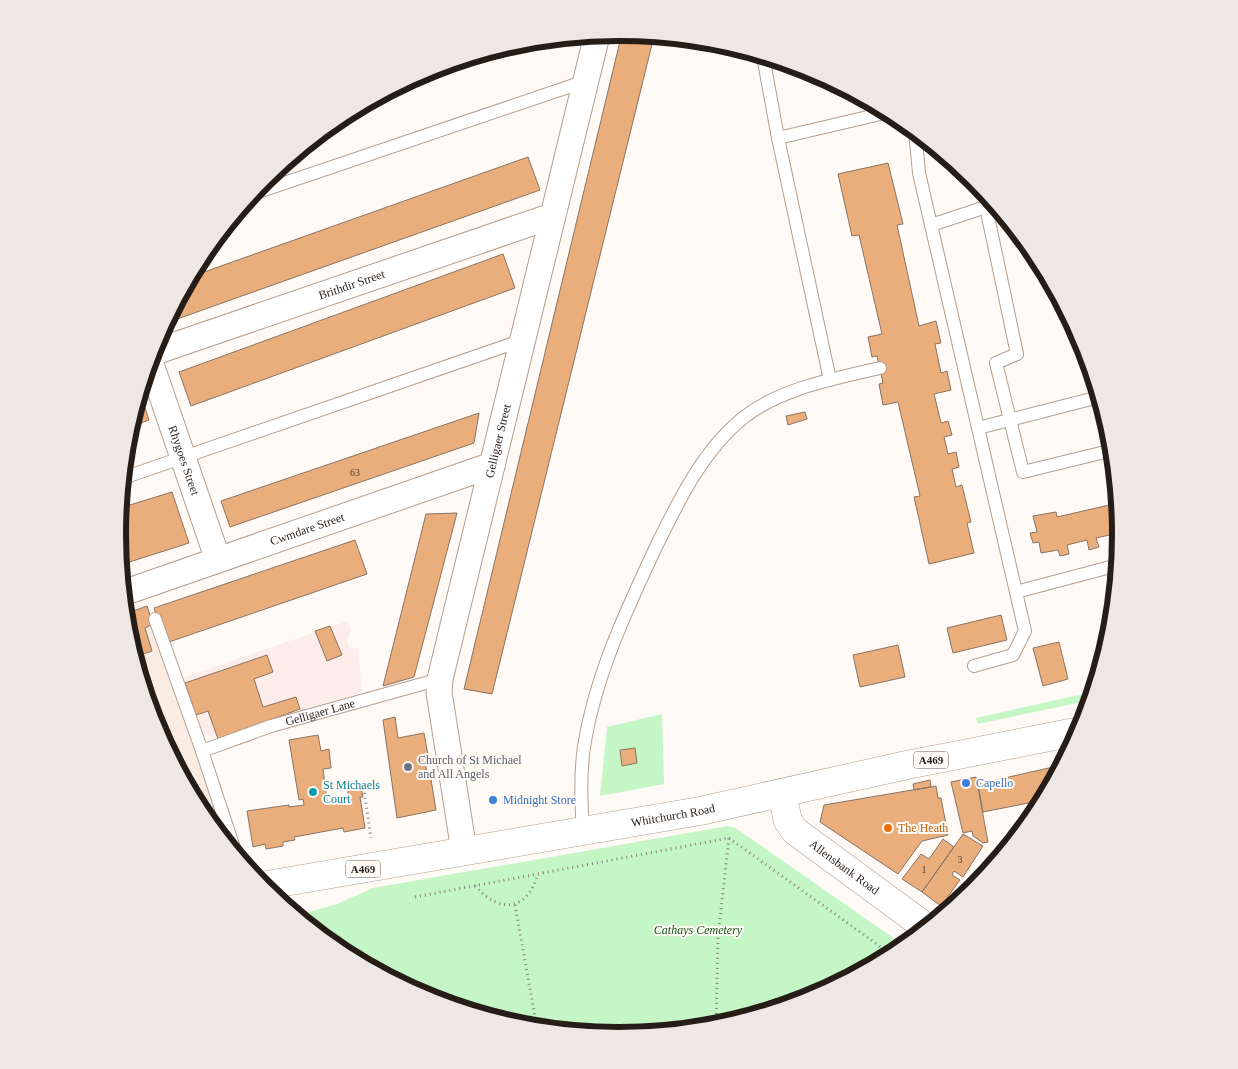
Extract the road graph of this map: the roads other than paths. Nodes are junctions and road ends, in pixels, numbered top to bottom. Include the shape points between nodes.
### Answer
1 (595, 42) edge
2 (764, 63) edge
3 (586, 81) junction
4 (878, 115) edge
5 (778, 138) junction
6 (916, 141) edge
7 (267, 189) edge
8 (986, 205) edge
9 (990, 209) edge
10 (552, 216) junction
11 (932, 226) junction
12 (523, 340) junction
13 (162, 350) edge
14 (880, 368) dead end
15 (154, 372) edge
16 (830, 380) junction
17 (1093, 399) edge
18 (1009, 421) junction
19 (978, 428) junction
20 (1105, 452) edge
21 (183, 457) junction
22 (492, 465) junction
23 (129, 476) edge
24 (218, 560) junction
25 (1111, 567) edge
26 (129, 591) edge
27 (1016, 592) junction
28 (155, 620) dead end
29 (974, 666) dead end
30 (440, 679) junction
31 (1070, 733) edge
32 (202, 751) junction
33 (782, 794) junction
34 (583, 830) junction
35 (231, 839) edge
36 (464, 851) junction
37 (271, 884) edge
38 (921, 924) edge

1 - 3 street, Gelligaer Street
2 - 5 lane
3 - 7 lane
3 - 10 street, Gelligaer Street
4 - 5 lane
5 - 16 lane
6 - 11 lane via 919,173
8 - 11 lane
9 - 18 lane via 1017,354 996,363
10 - 12 street, Gelligaer Street
10 - 13 street, Brithdir Street
11 - 19 lane
12 - 21 lane
12 - 22 street, Gelligaer Street
14 - 16 lane
15 - 21 street, Rhygoes Street
16 - 34 lane via 774,399 742,419 710,454 679,502 639,583 598,684 584,748
17 - 18 lane
18 - 19 lane
18 - 20 lane via 1023,472
19 - 27 lane
21 - 23 lane
21 - 24 street, Rhygoes Street
22 - 24 street, Cwmdare Street
22 - 30 street, Gelligaer Street
24 - 26 street, Cwmdare Street
25 - 27 lane
27 - 29 lane via 1025,631 1013,655
28 - 32 lane
30 - 32 lane, Gelligaer Lane via 271,726
30 - 36 street, Gelligaer Street via 439,692
31 - 33 main road, Whitchurch Road / A469
32 - 35 lane
33 - 34 main road, Whitchurch Road / A469
33 - 38 main road, Allensbank Road via 788,821 796,831
34 - 36 main road, Whitchurch Road / A469
36 - 37 main road, Whitchurch Road / A469

